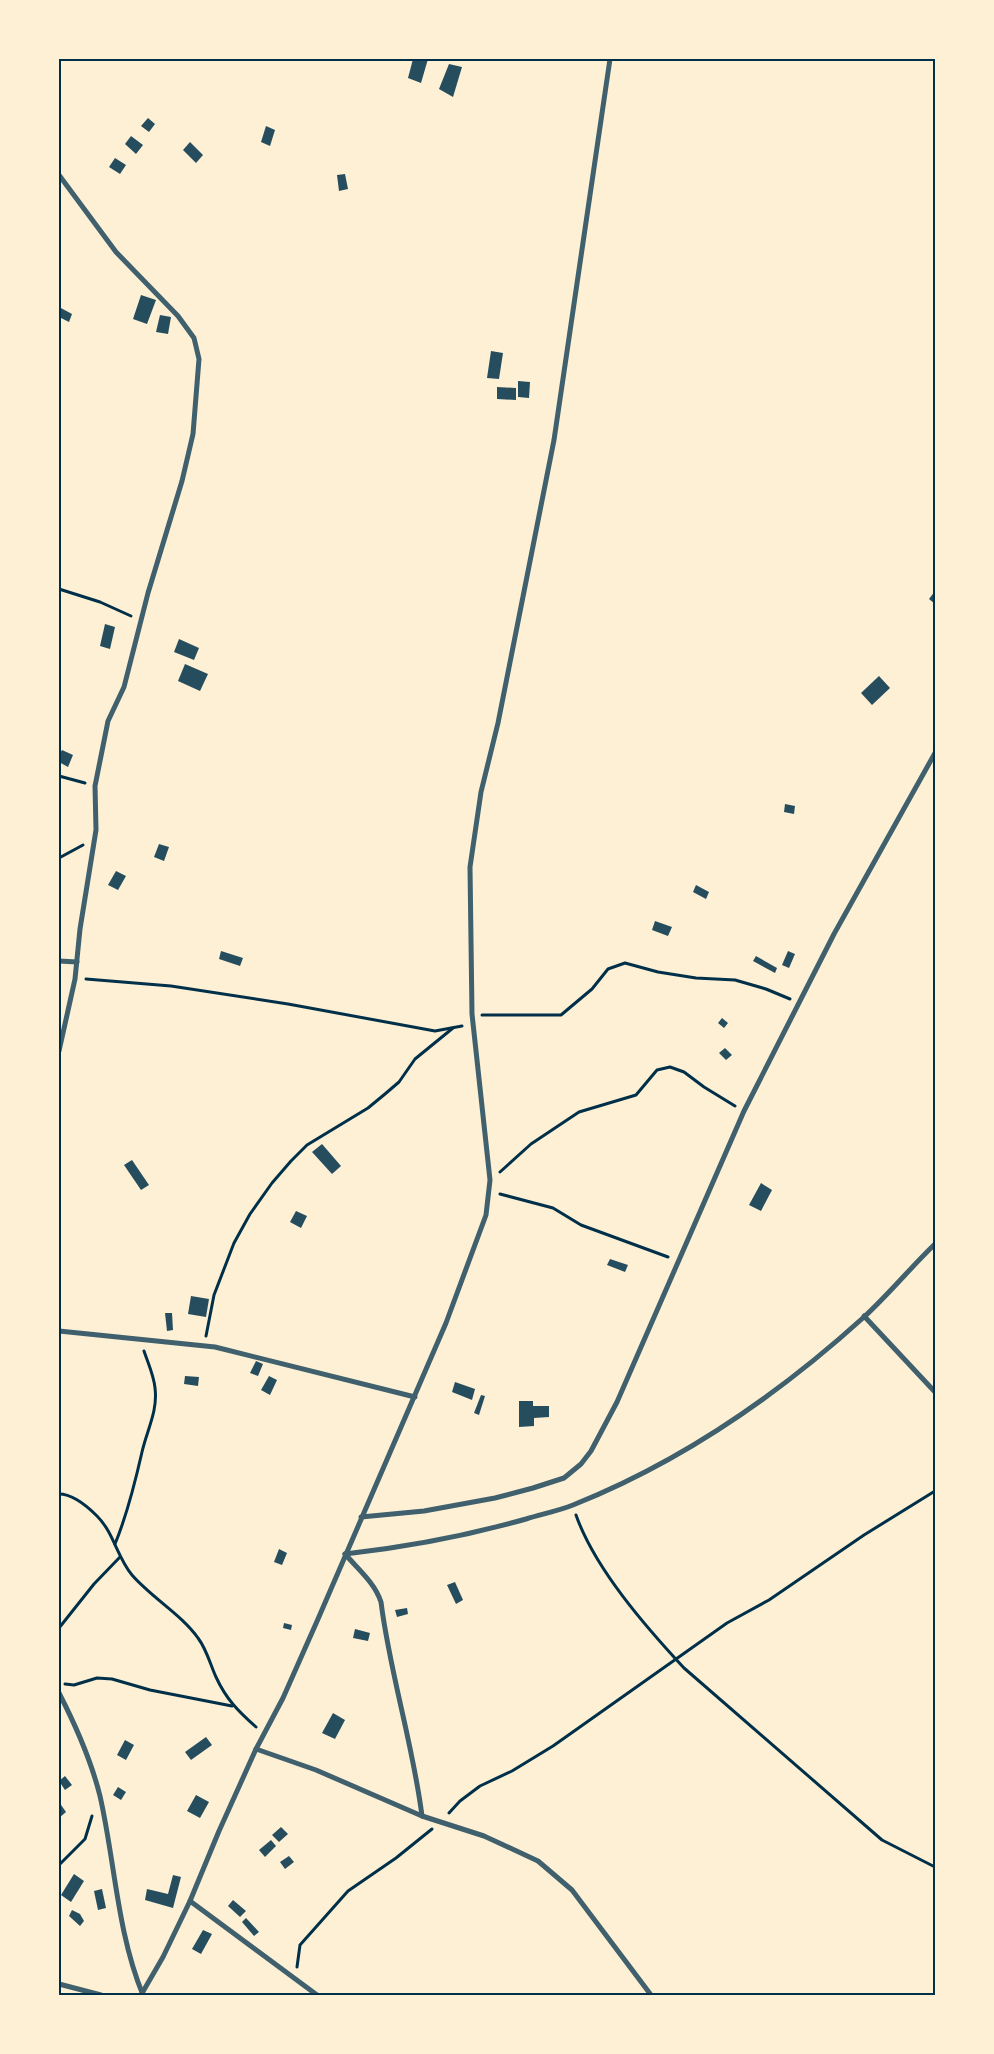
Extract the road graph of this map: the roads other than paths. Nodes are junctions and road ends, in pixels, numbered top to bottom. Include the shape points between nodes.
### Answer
1 (610, 59) edge
2 (59, 175) edge
3 (935, 752) edge
4 (59, 961) edge
5 (77, 962) junction
6 (59, 1051) edge
7 (935, 1244) edge
8 (864, 1316) junction
9 (59, 1331) edge
10 (935, 1392) edge
11 (415, 1397) junction
12 (362, 1517) junction
13 (345, 1554) junction
14 (59, 1693) edge
15 (256, 1749) junction
16 (422, 1816) junction
17 (190, 1901) junction
18 (59, 1984) edge
19 (101, 1995) edge
20 (142, 1995) edge
21 (317, 1995) edge
22 (651, 1995) edge

1 - 11 street via 554,440 498,723 479,802 470,867 472,1014 490,1180 486,1215
2 - 5 street via 116,252 178,316 194,338 199,359 193,434 182,480 124,687 108,721 95,786 96,830
3 - 12 street via 871,865 744,1111 616,1402 591,1451 564,1478 533,1488 495,1498
4 - 5 street
5 - 6 street
7 - 8 street
8 - 10 street
8 - 13 street via 779,1387 652,1470 572,1505 464,1536
9 - 11 street via 215,1347
11 - 12 street
12 - 13 street
13 - 15 street via 287,1689
13 - 16 street via 370,1582 379,1598 417,1777
14 - 20 street via 90,1762 100,1796 119,1909
15 - 16 street via 316,1770
15 - 17 street
16 - 22 street via 484,1836 538,1861 572,1890
17 - 20 street
17 - 21 street
18 - 19 street

